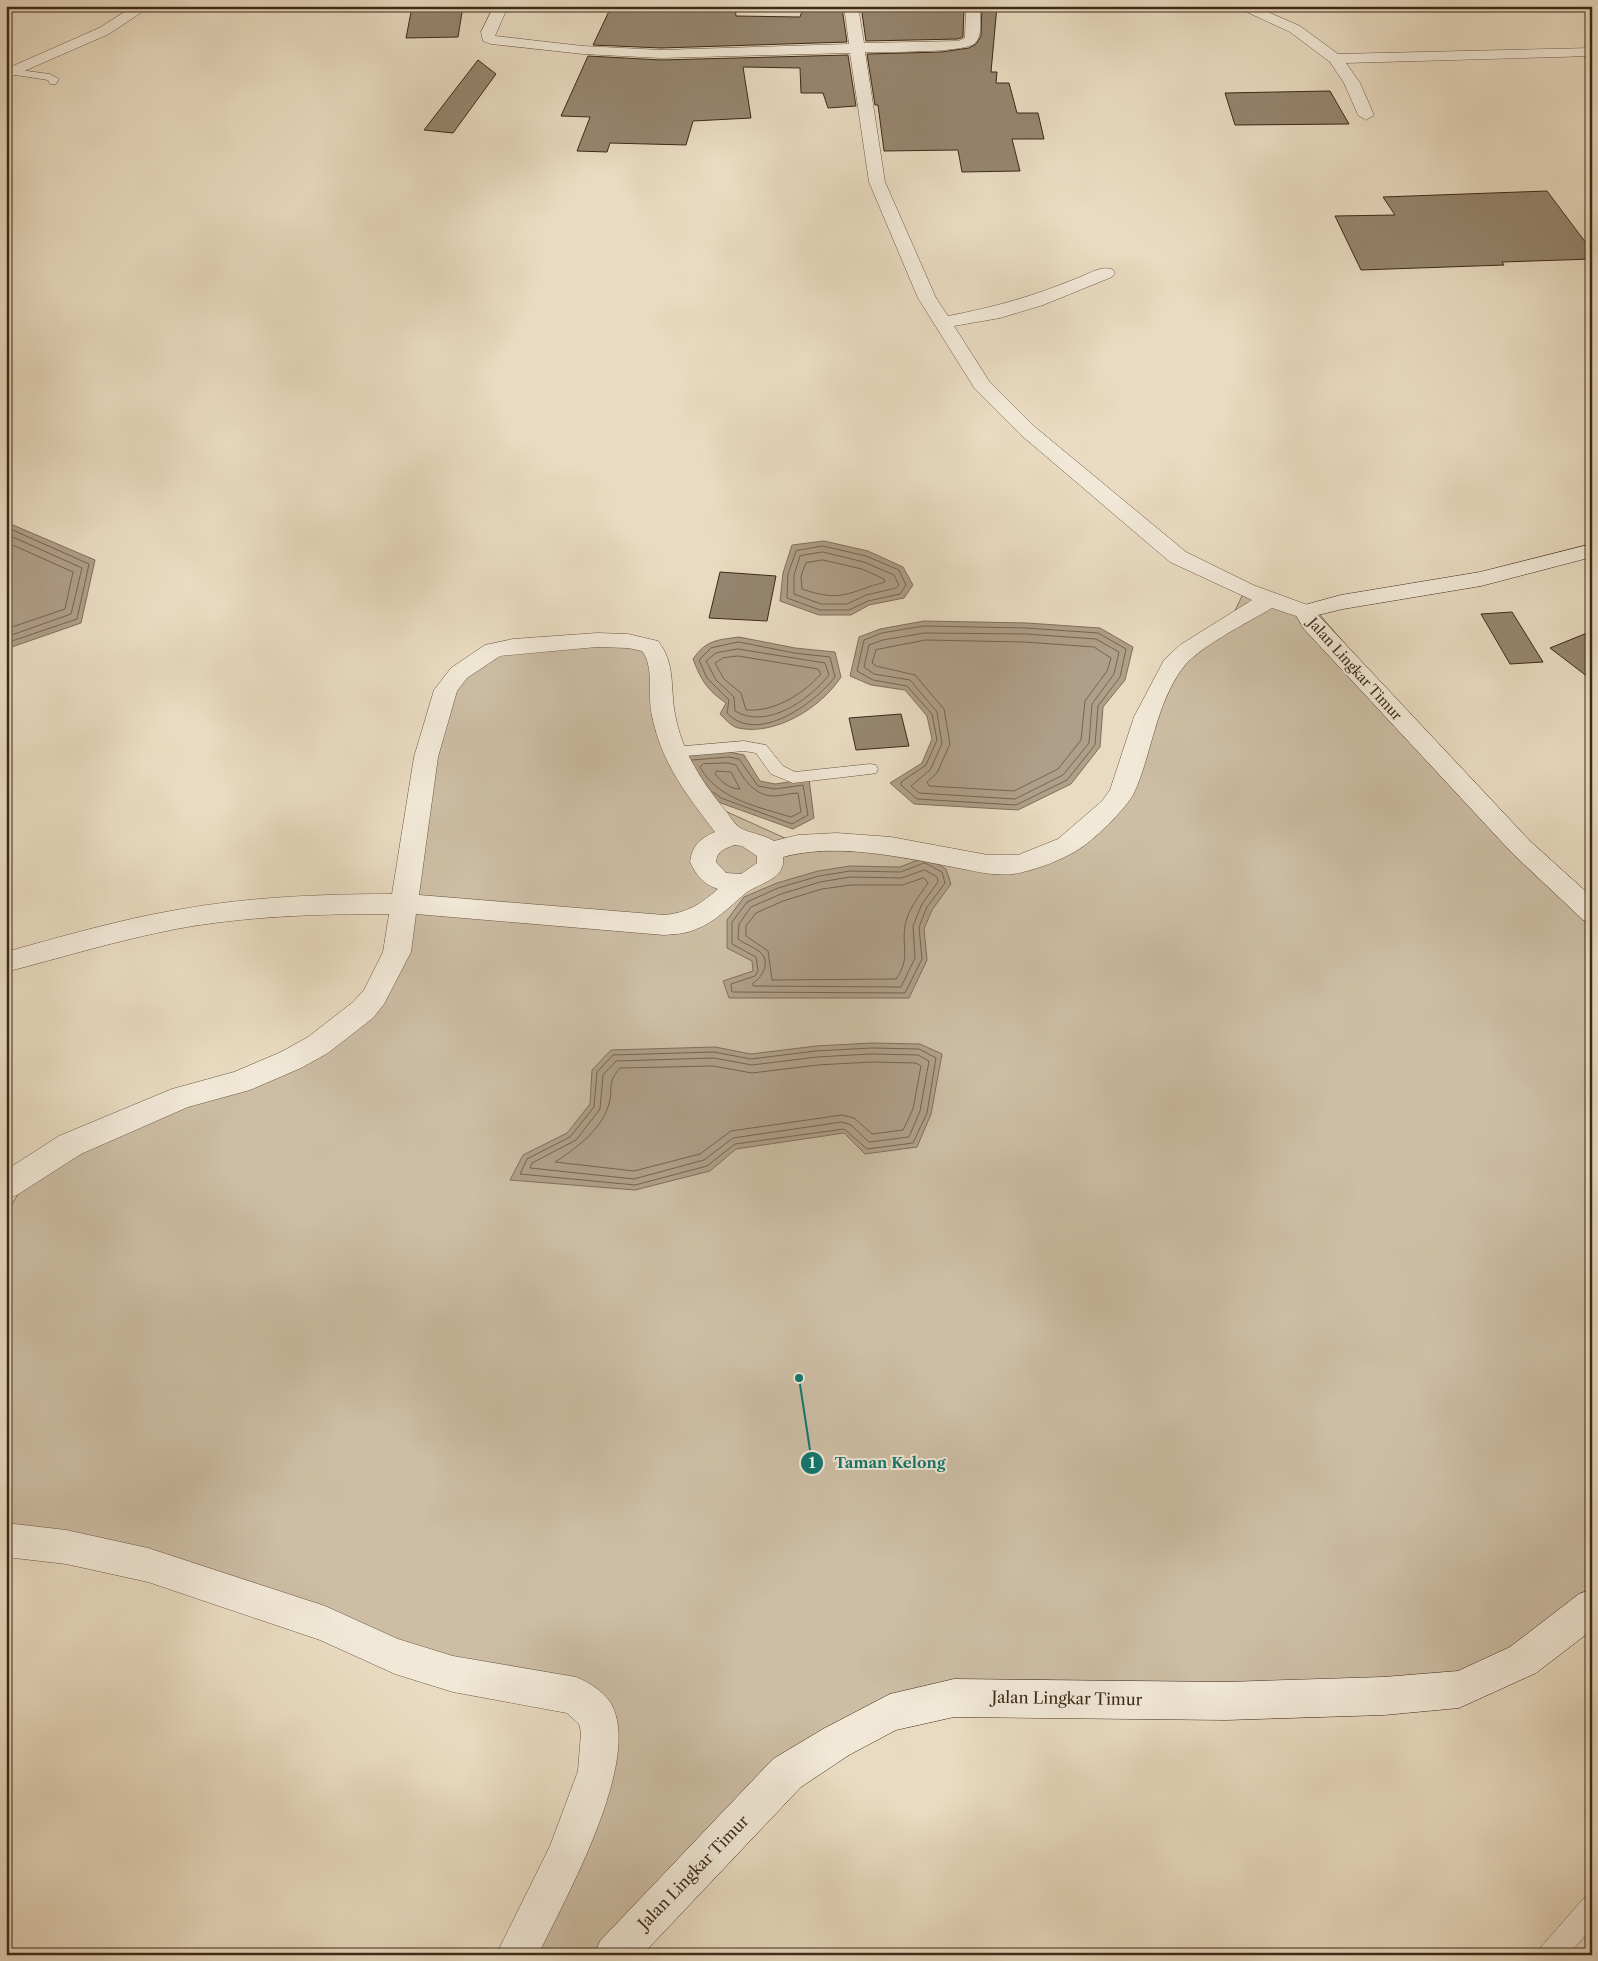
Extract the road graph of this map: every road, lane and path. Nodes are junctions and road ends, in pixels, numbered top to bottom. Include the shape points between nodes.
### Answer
1 (144, 6) edge
2 (501, 6) edge
3 (851, 6) edge
4 (973, 6) edge
5 (1241, 6) edge
6 (856, 48) junction
7 (1592, 52) edge
8 (1335, 59) junction
9 (9, 73) edge
10 (53, 82) dead end
11 (1366, 115) dead end
12 (1106, 273) dead end
13 (941, 323) junction
14 (1592, 550) edge
15 (1269, 600) junction
16 (1305, 612) junction
17 (674, 752) junction
18 (870, 769) dead end
19 (732, 836) junction
20 (768, 852) junction
21 (740, 884) junction
22 (404, 904) junction
23 (1592, 913) edge
24 (6, 962) edge
25 (6, 1186) edge
26 (6, 1540) edge
27 (1592, 1607) edge
28 (1592, 1908) edge
29 (516, 1955) edge
30 (614, 1955) edge
31 (1551, 1955) edge

1 - 9 street via 104,31
2 - 6 street via 488,32 491,40 583,50
3 - 6 street
4 - 6 street via 972,38 969,42
5 - 8 street via 1295,29
6 - 13 street via 877,182
7 - 8 street
8 - 11 street via 1352,83
9 - 10 lane via 50,77
12 - 13 street via 1037,301
13 - 15 street via 982,385 1036,437 1178,556
14 - 16 street, Jalan Lingkar Timur via 1482,579 1341,602
15 - 16 street
15 - 20 street via 1188,650 1172,665 1146,717 1122,792 1111,807 1067,845 1020,864 988,864 891,846 837,842 798,844
16 - 23 street, Jalan Lingkar Timur via 1312,624 1521,847
17 - 18 lane via 744,746 761,749 777,770 793,778
17 - 19 street via 688,780
17 - 22 street via 663,714 658,662 650,646 597,640 493,650 459,673 446,690 426,757
19 - 20 street via 754,839
19 - 21 street via 711,843 702,858 703,867 717,880
20 - 21 street via 767,869 751,881
21 - 22 street via 726,898 686,924 664,925
22 - 24 street via 348,904 226,912 123,930
22 - 25 street via 397,952 374,997 363,1010 318,1046 240,1082 182,1097 70,1145
26 - 29 street via 66,1547 148,1565 324,1624 395,1656 445,1671 576,1696 596,1714 600,1732 597,1771 566,1856
27 - 30 street, Jalan Lingkar Timur via 1523,1660 1459,1689 1384,1696 1226,1701 954,1698 890,1713 787,1773
28 - 31 lane

